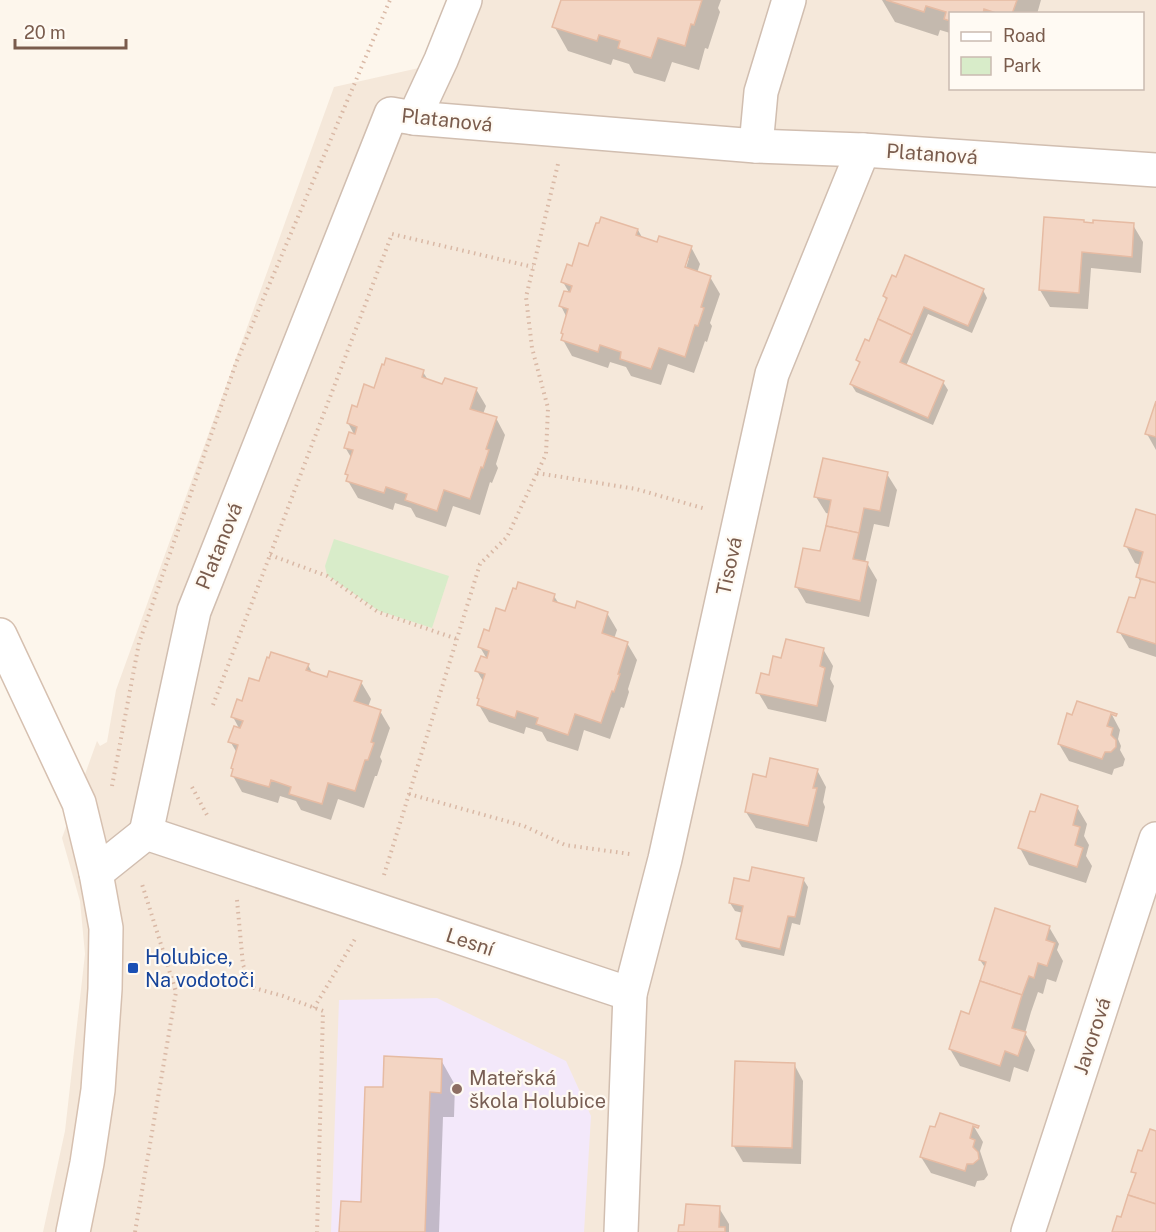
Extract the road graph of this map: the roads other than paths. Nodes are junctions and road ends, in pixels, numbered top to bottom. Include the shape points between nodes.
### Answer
1 (465, 0) edge
2 (789, 0) edge
3 (414, 118) junction
4 (756, 146) junction
5 (863, 150) junction
6 (1156, 170) edge
7 (0, 635) edge
8 (1156, 839) edge
9 (138, 840) junction
10 (96, 873) junction
11 (630, 994) junction
12 (73, 1232) edge
13 (621, 1232) edge
14 (1028, 1232) edge

1 - 3 street
2 - 4 street via 761,92
3 - 4 street, Platanová
3 - 9 street, Platanová via 391,114 194,611
4 - 5 street, Platanová
5 - 6 street, Platanová
5 - 11 street, Tisová via 772,374 665,859
7 - 10 street via 79,803
8 - 14 street, Javorová
9 - 10 street
9 - 11 street, Lesní via 219,858
10 - 12 street via 106,928 99,1090
11 - 13 street

